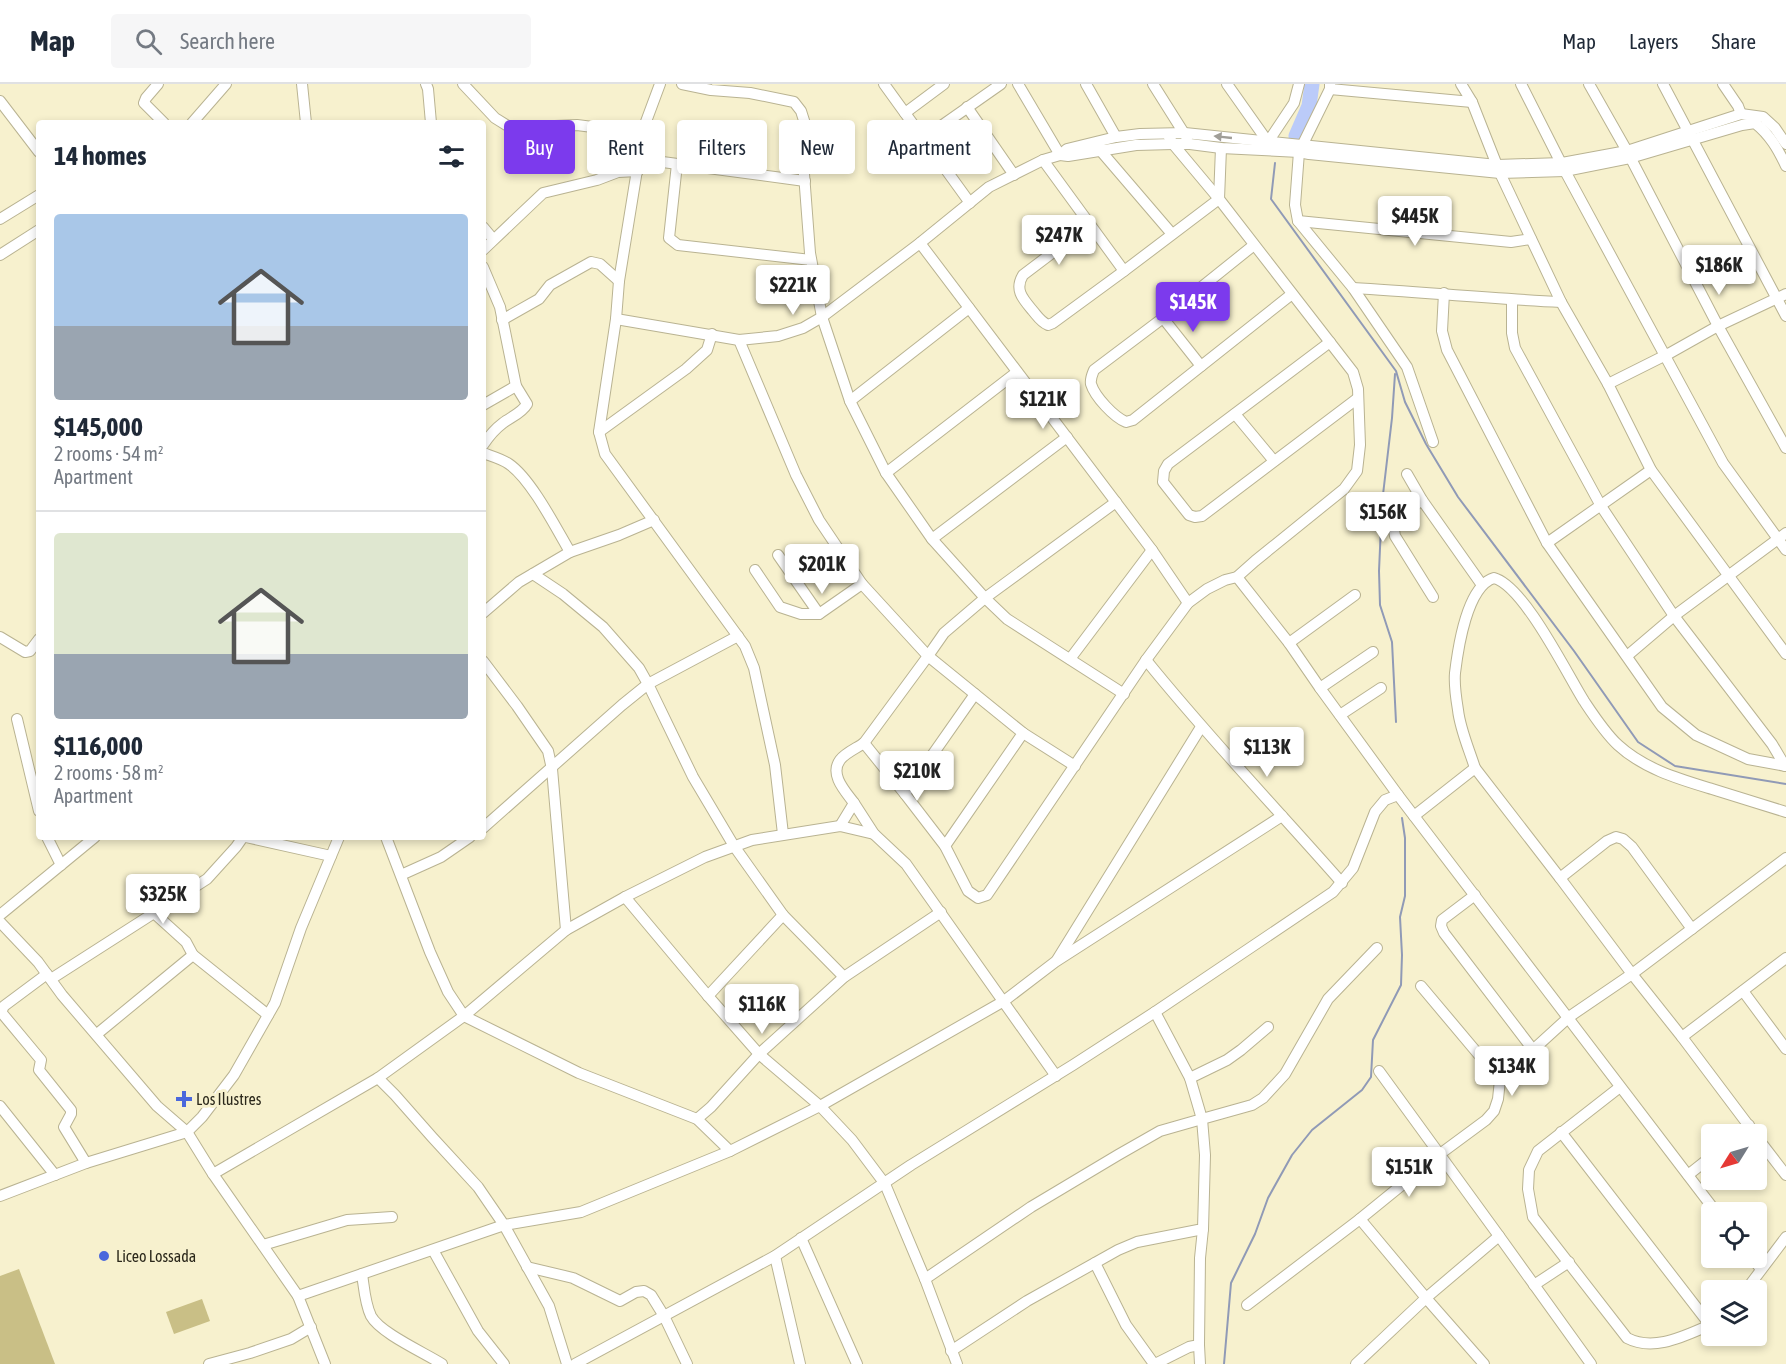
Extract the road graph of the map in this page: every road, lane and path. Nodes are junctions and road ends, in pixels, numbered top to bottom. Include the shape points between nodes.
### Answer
1 (158, 84) edge
2 (226, 84) edge
3 (302, 84) edge
4 (426, 84) edge
5 (463, 84) edge
6 (660, 84) edge
7 (682, 84) edge
8 (884, 84) edge
9 (944, 84) edge
10 (1001, 84) edge
11 (1018, 84) edge
12 (1086, 84) edge
13 (1153, 84) edge
14 (1227, 84) edge
15 (1461, 84) edge
16 (1521, 84) edge
17 (1589, 84) edge
18 (1663, 84) edge
19 (1723, 84) edge
20 (1297, 86) edge
21 (1330, 86) edge
22 (751, 88) edge
23 (0, 100) edge
24 (1472, 102) junction
25 (967, 107) junction
26 (905, 113) junction
27 (1741, 114) junction
28 (161, 120) edge
29 (195, 120) edge
30 (306, 120) edge
31 (431, 120) edge
32 (647, 120) edge
33 (910, 120) edge
34 (949, 120) edge
35 (587, 126) edge
36 (1185, 133) junction
37 (1691, 136) junction
38 (1116, 137) junction
39 (1781, 137) edge
40 (1171, 139) junction
41 (1190, 144) junction
42 (1099, 146) junction
43 (1268, 146) junction
44 (36, 148) edge
45 (1221, 148) junction
46 (1302, 148) junction
47 (1629, 154) junction
48 (1060, 155) junction
49 (1043, 160) junction
50 (665, 162) edge
51 (677, 164) joint
52 (1786, 166) edge
53 (1564, 167) junction
54 (1498, 169) junction
55 (613, 174) edge
56 (637, 174) edge
57 (752, 174) edge
58 (949, 174) edge
59 (1014, 175) junction
60 (805, 181) junction
61 (36, 198) edge
62 (1219, 199) junction
63 (970, 203) junction
64 (0, 219) edge
65 (1298, 221) junction
66 (1089, 225) junction
67 (486, 231) edge
68 (36, 232) edge
69 (1172, 234) junction
70 (493, 239) junction
71 (1531, 239) junction
72 (920, 243) junction
73 (1254, 245) junction
74 (486, 247) edge
75 (0, 255) edge
76 (811, 260) junction
77 (1124, 271) junction
78 (486, 274) edge
79 (619, 281) junction
80 (1353, 288) junction
81 (1444, 293) junction
82 (1292, 294) junction
83 (1781, 296) edge
84 (1512, 300) junction
85 (1561, 302) junction
86 (969, 308) junction
87 (1786, 316) edge
88 (822, 317) junction
89 (1163, 318) junction
90 (616, 319) junction
91 (502, 320) junction
92 (1718, 326) junction
93 (712, 334) junction
94 (739, 340) junction
95 (1330, 342) junction
96 (1665, 355) junction
97 (1201, 366) junction
98 (1017, 372) junction
99 (1608, 384) junction
100 (516, 386) junction
101 (1358, 398) junction
102 (850, 401) junction
103 (486, 403) edge
104 (1235, 414) junction
105 (599, 432) junction
106 (1066, 437) junction
107 (486, 440) edge
108 (1433, 442) dead end
109 (1786, 448) edge
110 (486, 454) edge
111 (1274, 461) junction
112 (1651, 470) junction
113 (886, 473) junction
114 (1407, 474) dead end
115 (1422, 500) junction
116 (1116, 502) junction
117 (1601, 506) junction
118 (654, 520) junction
119 (1782, 536) edge
120 (932, 539) junction
121 (1548, 543) junction
122 (1152, 550) junction
123 (1786, 550) edge
124 (570, 552) junction
125 (778, 555) dead end
126 (755, 570) dead end
127 (533, 574) junction
128 (1237, 577) junction
129 (1728, 577) junction
130 (862, 584) junction
131 (1482, 585) junction
132 (1355, 595) dead end
133 (1433, 597) dead end
134 (985, 598) junction
135 (1188, 603) junction
136 (486, 610) edge
137 (819, 614) junction
138 (1674, 616) junction
139 (738, 636) junction
140 (0, 637) edge
141 (36, 643) edge
142 (1289, 644) junction
143 (1373, 652) dead end
144 (1786, 654) edge
145 (928, 656) junction
146 (1627, 656) junction
147 (1070, 659) junction
148 (1146, 660) junction
149 (486, 665) edge
150 (648, 684) junction
151 (1320, 688) junction
152 (1381, 688) dead end
153 (975, 694) junction
154 (1124, 694) junction
155 (1341, 715) junction
156 (17, 719) dead end
157 (1201, 727) junction
158 (1023, 733) junction
159 (864, 743) junction
160 (1074, 766) junction
161 (1786, 766) edge
162 (1475, 768) junction
163 (552, 769) junction
164 (905, 794) junction
165 (1398, 795) junction
166 (36, 798) edge
167 (854, 803) junction
168 (1786, 812) edge
169 (1282, 816) junction
170 (1414, 816) junction
171 (486, 822) edge
172 (840, 826) junction
173 (783, 834) junction
174 (874, 834) junction
175 (48, 840) edge
176 (91, 840) edge
177 (242, 840) edge
178 (259, 840) edge
179 (338, 840) edge
180 (387, 840) edge
181 (465, 840) edge
182 (734, 846) junction
183 (945, 846) junction
184 (331, 856) junction
185 (1786, 858) edge
186 (61, 865) junction
187 (400, 875) junction
188 (1560, 878) junction
189 (1342, 884) junction
190 (1475, 895) junction
191 (625, 897) junction
192 (941, 912) junction
193 (154, 913) junction
194 (0, 915) edge
195 (783, 915) junction
196 (0, 922) edge
197 (1692, 929) junction
198 (566, 930) junction
199 (1377, 948) dead end
200 (193, 955) junction
201 (1786, 958) edge
202 (1055, 962) junction
203 (1632, 974) junction
204 (49, 977) junction
205 (844, 978) junction
206 (1421, 986) dead end
207 (1743, 991) junction
208 (708, 996) junction
209 (1004, 1001) junction
210 (1155, 1012) junction
211 (268, 1016) junction
212 (464, 1016) junction
213 (1569, 1017) junction
214 (1268, 1027) dead end
215 (98, 1034) junction
216 (1682, 1037) junction
217 (1786, 1049) edge
218 (1534, 1051) junction
219 (759, 1054) junction
220 (1378, 1071) dead end
221 (1056, 1076) junction
222 (378, 1078) junction
223 (1190, 1078) junction
224 (1500, 1080) junction
225 (1620, 1087) junction
226 (0, 1106) edge
227 (819, 1106) junction
228 (697, 1119) junction
229 (1202, 1119) junction
230 (1747, 1124) edge
231 (188, 1132) junction
232 (1561, 1132) junction
233 (1767, 1150) edge
234 (730, 1151) junction
235 (1440, 1154) junction
236 (86, 1163) junction
237 (1701, 1165) edge
238 (213, 1174) junction
239 (55, 1175) junction
240 (1688, 1175) junction
241 (1786, 1175) edge
242 (885, 1184) junction
243 (0, 1196) edge
244 (1708, 1202) edge
245 (392, 1217) dead end
246 (1360, 1219) junction
247 (504, 1226) junction
248 (1203, 1229) junction
249 (1499, 1236) junction
250 (1786, 1237) edge
251 (801, 1238) junction
252 (263, 1245) junction
253 (433, 1250) junction
254 (775, 1256) junction
255 (1569, 1262) junction
256 (1095, 1263) junction
257 (527, 1268) junction
258 (1761, 1269) joint
259 (362, 1274) junction
260 (925, 1278) junction
261 (1753, 1280) edge
262 (1534, 1285) junction
263 (298, 1296) junction
264 (1426, 1298) junction
265 (1247, 1305) dead end
266 (1701, 1311) edge
267 (664, 1316) junction
268 (311, 1327) junction
269 (1701, 1329) edge
270 (1199, 1345) junction
271 (951, 1351) junction
272 (247, 1359) edge
273 (435, 1362) edge
274 (209, 1364) edge
275 (325, 1364) edge
276 (504, 1364) edge
277 (567, 1364) edge
278 (576, 1364) edge
279 (687, 1364) edge
280 (800, 1364) edge
281 (857, 1364) edge
282 (957, 1364) edge
283 (1154, 1364) edge
284 (1200, 1364) edge
285 (1356, 1364) edge
286 (1484, 1364) edge
287 (1591, 1364) edge

1 - 28 street via 144,103
2 - 29 street
3 - 30 street
4 - 31 street
5 - 35 street via 495,118 511,128
6 - 32 street
7 - 22 street via 711,90
8 - 26 street
9 - 26 street
10 - 25 street
11 - 48 street
12 - 38 street
13 - 36 street
14 - 43 street
15 - 24 street
16 - 53 street
17 - 47 street
18 - 37 street
19 - 27 street
20 - 43 street via 1294,103
21 - 24 street
21 - 46 street
22 - 60 street via 794,102 801,111 807,130
23 - 44 street
24 - 54 street
25 - 34 street
25 - 59 street
26 - 33 street
27 - 37 street
27 - 39 street via 1762,117
36 - 40 street
36 - 41 street
43 -> 36 street
37 - 39 street via 1755,123
37 - 47 street
37 - 83 street
38 - 40 street via 1140,134
38 - 42 street
39 - 52 street
40 - 41 street
40 - 42 street
40 - 62 street
41 - 45 street
42 - 48 street via 1067,149
42 - 69 street
43 - 45 street
43 - 46 street
45 - 62 street
46 - 54 street via 1309,154
46 - 65 street via 1295,205
47 - 53 street
47 - 92 street
48 - 49 street
49 - 59 street
49 - 66 street
50 - 51 street
51 - 76 street via 669,238 674,243
53 - 54 street
53 - 96 street
54 - 71 street
55 - 70 street via 543,193
56 - 79 street
57 - 60 street
58 - 63 street
59 - 63 street
60 - 76 street
61 - 64 street
62 - 69 street
62 - 73 street
63 - 72 street
65 - 71 street via 1511,242
65 - 80 street
66 - 77 street
66 - 77 street via 1023,275 1019,292 1022,298 1048,325
67 - 70 street
68 - 75 street
69 - 77 street
70 - 74 street
71 - 85 street
72 - 86 street
72 - 88 street
73 - 82 street
73 - 89 street
76 - 88 street
78 - 91 street
79 - 90 street
79 - 91 street via 600,264 591,262 550,285 538,299
80 - 81 street
80 - 108 street via 1407,367
81 - 84 street
81 - 121 street via 1442,331 1448,350
82 - 95 street
82 - 97 street
83 - 87 street
83 - 92 street
84 - 85 street
84 - 117 street via 1515,348
85 - 99 street
86 - 98 street
86 - 102 street
88 - 94 street via 778,336
88 - 102 street
89 - 97 street
89 - 97 street via 1094,370 1092,386 1112,413 1126,422 1133,420
90 - 93 street
90 - 105 street
91 - 100 street
92 - 96 street
92 - 109 street
93 - 94 street
93 - 105 street via 706,350 686,369
94 - 130 street via 819,520
95 - 101 street via 1353,372
95 - 104 street
96 - 99 street
96 - 119 street via 1723,463
98 - 106 street
98 - 113 street
99 - 112 street
100 - 103 street
100 - 107 street via 527,403 525,408
101 - 111 street
101 - 128 street via 1357,471 1344,489
102 - 113 street
104 - 111 street
104 - 111 street via 1164,471 1163,482 1189,515 1202,516
105 - 118 street via 605,454
106 - 116 street
106 - 120 street
110 - 124 street via 509,464 524,479
112 - 117 street
112 - 129 street
113 - 120 street
114 - 115 street
115 - 131 street
115 - 133 street via 1395,520 1394,530
116 - 122 street
116 - 134 street
117 - 121 street
117 - 138 street
118 - 124 street
118 - 139 street
119 - 123 street
119 - 129 street
120 - 134 street
121 - 146 street
122 - 135 street
122 - 147 street
124 - 127 street
125 - 137 street
126 - 137 street via 780,607 801,614
127 - 136 street
127 - 150 street via 603,627
128 - 135 street via 1216,584
128 - 142 street
129 - 138 street
129 - 144 street
130 - 137 street
130 - 145 street
131 - 162 street via 1465,621 1455,674 1458,712
131 - 168 street via 1490,579 1500,579 1518,596 1585,703 1627,752 1672,776
132 - 142 street
134 - 145 street via 944,633
134 - 147 street via 1007,619
135 - 148 street
138 - 146 street
138 - 161 street
139 - 150 street
139 - 173 street via 754,668 775,765
140 - 141 street via 25,652
142 - 151 street
143 - 151 street
145 - 153 street
145 - 159 street
146 - 161 street via 1662,707 1696,735 1748,759
147 - 154 street
148 - 154 street
148 - 157 street
149 - 163 street via 548,751
150 - 163 street
150 - 182 street via 693,777
151 - 155 street
152 - 155 street
153 - 158 street
153 - 164 street
154 - 160 street
155 - 165 street
156 - 166 street
157 - 169 street
157 - 202 street
158 - 160 street
158 - 183 street
159 - 164 street
159 - 167 street via 839,760 836,771
160 - 183 street via 987,895 978,898 968,891
162 - 170 street
162 - 188 street
163 - 171 street
163 - 198 street
164 - 183 street
165 - 170 street
165 - 189 street via 1385,800 1375,812 1353,868
167 - 172 street
167 - 174 street
169 - 189 street
169 - 202 street
170 - 190 street
172 - 173 street
172 - 174 street
173 - 182 street
174 - 192 street via 906,864
175 - 186 street
176 - 186 street
177 - 193 street via 207,879
178 - 184 street
179 - 184 street
180 - 187 street
181 - 187 street
182 - 191 street
182 - 195 street
184 - 211 street
185 - 197 street
186 - 194 street
187 - 212 street via 448,992
188 - 197 street via 1607,841 1623,839
188 - 203 street
189 - 210 street
190 - 213 street
190 - 218 street via 1442,920 1441,926
191 - 198 street
191 - 208 street
192 - 205 street
192 - 209 street
193 - 200 street via 186,942
193 - 204 street
195 - 205 street
195 - 208 street
196 - 204 street
197 - 203 street
198 - 212 street
199 - 229 street via 1328,999 1285,1074 1263,1098 1252,1105
200 - 211 street
200 - 215 street
201 - 207 street
202 - 209 street
203 - 213 street
203 - 216 street
204 - 215 street
204 - 236 street via 4,1006 1,1012 40,1060 39,1070 71,1110 64,1126
205 - 219 street
206 - 224 street
207 - 216 street
207 - 217 street
208 - 219 street
209 - 221 street
209 - 227 street
210 - 221 street
210 - 223 street
211 - 231 street via 234,1075
212 - 222 street
212 - 228 street via 579,1073
213 - 218 street
213 - 225 street
214 - 223 street via 1227,1060
215 - 231 street via 157,1106
216 - 230 street
218 - 224 street
219 - 227 street
219 - 228 street
220 - 235 street
221 - 242 street
222 - 238 street
222 - 247 street via 478,1187
223 - 229 street
224 - 235 street via 1494,1111
225 - 232 street
225 - 240 street
226 - 239 street
227 - 234 street
227 - 242 street via 852,1140
228 - 234 street
229 - 248 street
229 - 260 street via 1160,1131 1126,1150
231 - 236 street
231 - 238 street
232 - 255 street via 1538,1151 1529,1170 1528,1189 1533,1217
232 - 266 street
233 - 241 street
234 - 247 street via 581,1212
235 - 246 street
235 - 249 street
236 - 239 street
237 - 240 street
238 - 252 street
239 - 243 street
240 - 244 street
242 - 251 street
242 - 260 street
245 - 252 street via 347,1220
246 - 264 street
246 - 265 street
247 - 253 street
247 - 257 street
248 - 256 street via 1137,1242
248 - 270 street
249 - 262 street
249 - 264 street
250 - 258 street
251 - 254 street
251 - 281 street
252 - 263 street
253 - 259 street
253 - 276 street via 478,1331
254 - 267 street
254 - 280 street
255 - 262 street
255 - 269 street via 1627,1338 1645,1343 1676,1340
256 - 271 street via 1027,1301
256 - 283 street via 1126,1326
257 - 267 street via 573,1278 620,1301 644,1291 651,1294
257 - 277 street via 549,1306
258 - 261 street
259 - 263 street
259 - 273 street via 375,1322
260 - 271 street
262 - 287 street
263 - 268 street
264 - 285 street
264 - 286 street
267 - 278 street
267 - 279 street
268 - 272 street
268 - 275 street
270 - 283 street
270 - 284 street
271 - 282 street
272 - 274 street

